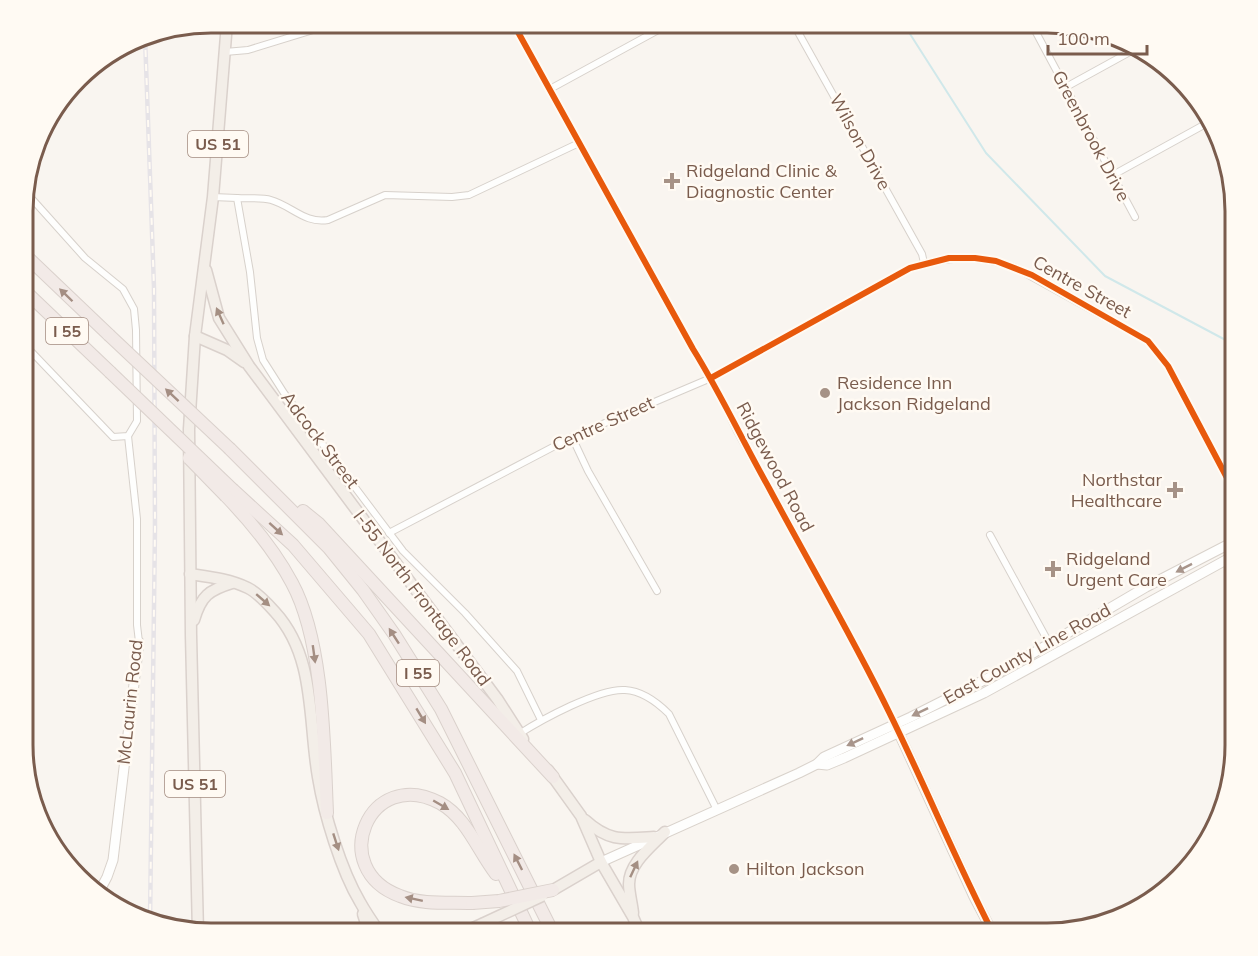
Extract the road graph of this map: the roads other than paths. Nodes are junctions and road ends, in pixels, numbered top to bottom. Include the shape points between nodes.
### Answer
1 (226, 33) edge
2 (301, 33) edge
3 (519, 33) edge
4 (653, 33) edge
5 (799, 33) edge
6 (1036, 33) edge
7 (225, 51) junction
8 (1128, 53) edge
9 (1066, 87) junction
10 (550, 90) junction
11 (1203, 126) edge
12 (579, 143) junction
13 (1113, 175) junction
14 (213, 197) junction
15 (237, 198) junction
16 (34, 201) edge
17 (1135, 217) dead end
18 (33, 263) edge
19 (924, 263) junction
20 (204, 264) junction
21 (33, 299) edge
22 (195, 336) junction
23 (33, 353) edge
24 (249, 366) junction
25 (711, 378) junction
26 (128, 436) junction
27 (572, 437) junction
28 (233, 452) junction
29 (1225, 473) edge
30 (229, 493) junction
31 (389, 532) junction
32 (990, 535) dead end
33 (1225, 546) edge
34 (1225, 560) edge
35 (190, 574) junction
36 (232, 583) junction
37 (657, 591) dead end
38 (191, 635) junction
39 (139, 642) joint
40 (1049, 643) junction
41 (541, 720) junction
42 (897, 728) junction
43 (519, 734) junction
44 (553, 777) junction
45 (717, 810) junction
46 (327, 813) junction
47 (581, 816) junction
48 (665, 832) junction
49 (654, 837) junction
50 (601, 862) junction
51 (102, 886) edge
52 (553, 890) junction
53 (512, 893) junction
54 (360, 902) junction
55 (633, 916) junction
56 (198, 923) edge
57 (366, 923) edge
58 (374, 923) edge
59 (484, 923) edge
60 (526, 923) edge
61 (548, 923) edge
62 (636, 923) edge
63 (988, 923) edge

1 - 7 main road, US 51
2 - 7 street via 248,50
3 - 10 street, Ridgewood Road
4 - 10 street
5 - 19 street, Wilson Drive
6 - 9 street, Greenbrook Drive
7 - 14 main road, US 51
8 - 9 street
9 - 13 street, Greenbrook Drive
10 - 12 street, Ridgewood Road
11 - 13 street
12 - 15 street via 469,195 385,195 320,222 268,199
12 - 25 street, Ridgewood Road
13 - 17 street, Greenbrook Drive
14 - 15 street
14 - 20 main road, US 51
15 - 31 street, Adcock Street via 263,360
16 - 26 street via 85,258 123,289 134,309 137,422
28 -> 18 highway, I 55, bridge
19 - 25 street, Centre Street via 888,279
19 - 29 street, Centre Street via 975,258 1014,267 1148,341 1168,366
20 - 22 main road, US 51
24 -> 20 main road, I-55 North Frontage Road via 219,318
21 - 30 highway, I 55, bridge via 142,402 182,451
22 - 24 main road via 227,350
22 - 35 main road, US 51 via 189,429
23 - 26 street via 113,437
24 - 43 main road, I-55 North Frontage Road via 498,700
25 - 27 street, Centre Street
25 - 42 street, Ridgewood Road
26 - 39 street, McLaurin Road via 137,519
27 - 31 street, Centre Street
27 - 37 street
28 - 44 highway via 318,524
61 -> 28 highway, I 55 via 441,709 394,634 329,548
30 -> 46 highway via 269,546 304,610 314,646
30 -> 53 highway, I 55 via 293,545 369,634 455,773
31 - 41 street, Adcock Street via 517,671
32 - 40 street
33 -> 40 main road, East County Line Road
34 - 42 main road, East County Line Road via 984,693
35 - 36 main road
35 - 38 main road, US 51
36 - 38 main road via 205,595
36 -> 46 main road via 267,602 298,646
38 - 56 main road, US 51
39 - 51 main road, McLaurin Road via 113,860
40 -> 42 main road, East County Line Road
41 - 43 street
41 - 45 street via 613,691 625,690 650,698 669,714
42 - 45 main road, East County Line Road via 827,765 818,764
42 - 63 main road, Ridgewood Road
43 - 44 main road, I-55 North Frontage Road
44 - 47 main road, I-55 North Frontage Road
45 - 48 main road, East County Line Road
46 -> 54 main road
47 - 49 main road via 606,836
47 - 50 main road, I-55 North Frontage Road
48 - 49 main road, East County Line Road
55 -> 48 main road via 631,873
49 - 50 main road, East County Line Road
50 - 52 main road, East County Line Road
50 - 55 main road, I-55 North Frontage Road
52 -> 53 highway, bridge via 472,903 422,902 399,896 375,879 362,859 360,846 368,816 380,804 407,795 441,803 455,814
52 - 59 main road, East County Line Road, bridge
53 - 60 highway, I 55
54 - 57 main road
54 - 58 main road
55 - 62 main road, I-55 North Frontage Road

